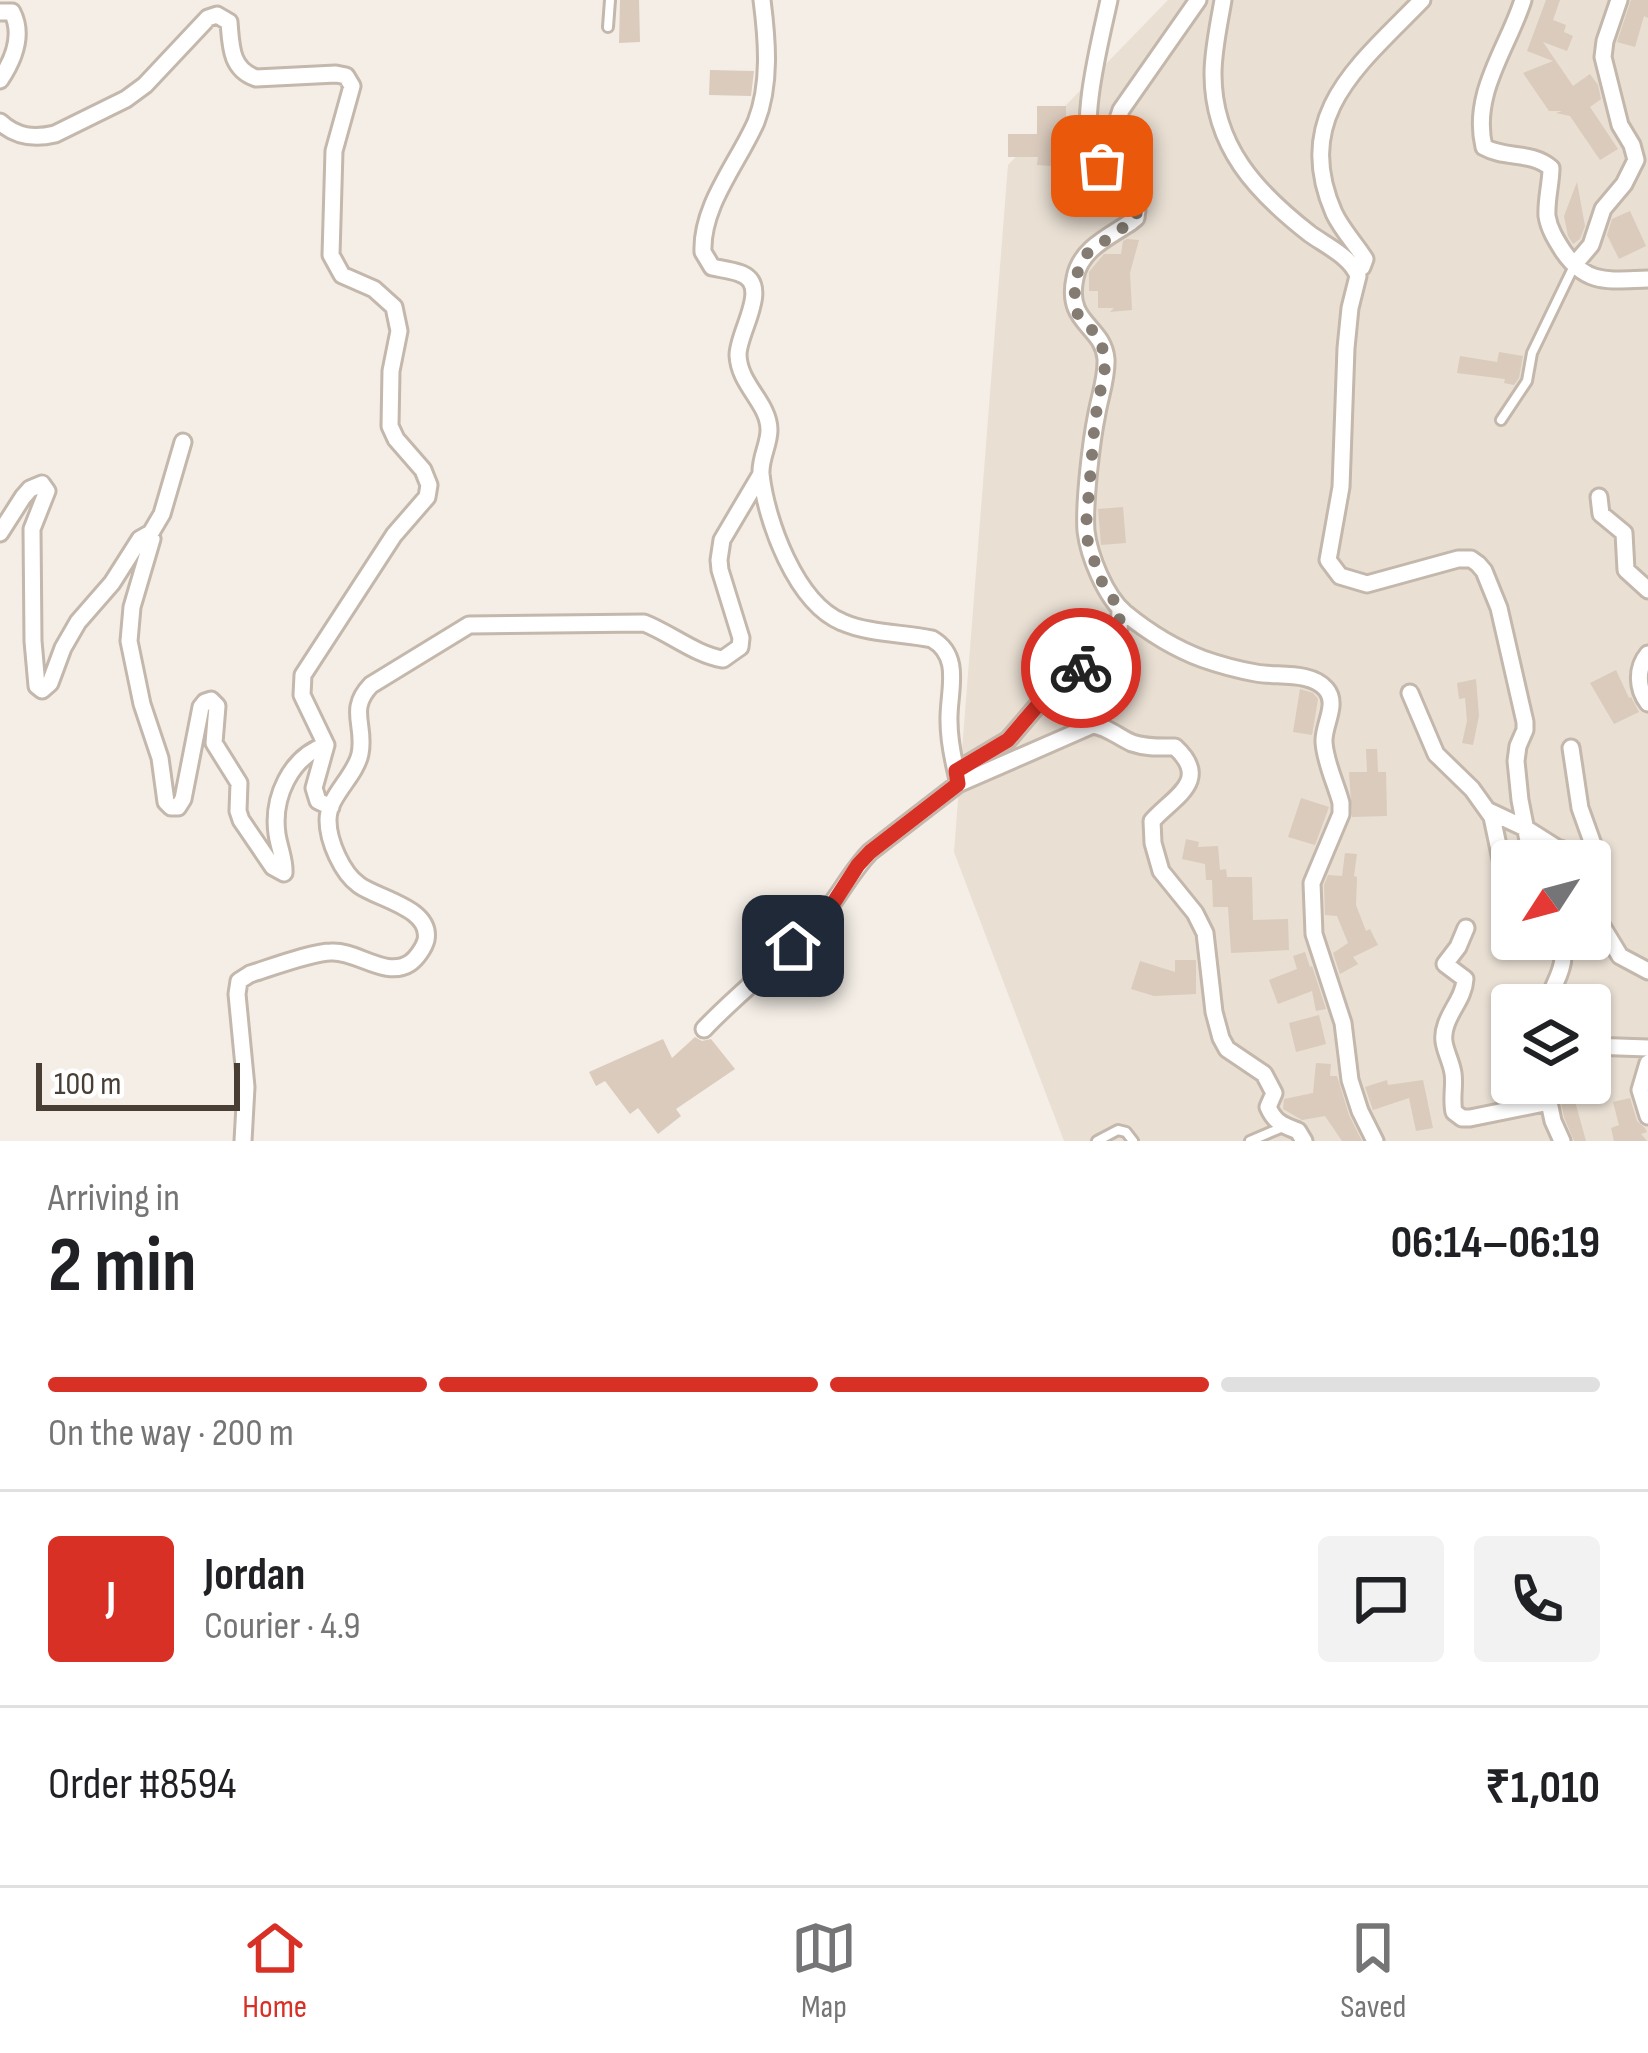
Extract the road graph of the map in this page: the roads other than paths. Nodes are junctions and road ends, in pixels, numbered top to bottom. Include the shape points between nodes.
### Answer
1 (610, 0) edge
2 (762, 0) edge
3 (1109, 0) edge
4 (1198, 0) edge
5 (1222, 0) edge
6 (1422, 0) edge
7 (1523, 0) edge
8 (1619, 0) edge
9 (0, 12) edge
10 (608, 27) dead end
11 (0, 80) edge
12 (0, 122) edge
13 (1102, 166) junction
14 (1574, 265) junction
15 (1357, 270) junction
16 (1648, 279) edge
17 (1501, 420) dead end
18 (183, 442) dead end
19 (761, 474) junction
20 (1599, 497) dead end
21 (0, 533) edge
22 (149, 536) junction
23 (1648, 590) edge
24 (1120, 610) junction
25 (1648, 654) edge
26 (1410, 693) dead end
27 (1648, 703) edge
28 (326, 745) junction
29 (1571, 748) dead end
30 (957, 777) junction
31 (331, 807) junction
32 (1489, 812) junction
33 (1527, 829) junction
34 (1497, 840) edge
35 (1529, 840) edge
36 (1544, 840) edge
37 (1590, 840) edge
38 (1466, 928) dead end
39 (1611, 941) edge
40 (1648, 971) edge
41 (704, 1029) dead end
42 (1611, 1047) edge
43 (1648, 1048) edge
44 (1648, 1063) edge
45 (1539, 1104) edge
46 (1550, 1104) edge
47 (1648, 1116) edge
48 (1285, 1126) junction
49 (243, 1141) edge
50 (1096, 1141) edge
51 (1133, 1141) edge
52 (1250, 1141) edge
53 (1304, 1141) edge
54 (1375, 1141) edge
55 (1562, 1141) edge

1 - 10 lane
2 - 19 street via 761,106 702,245 712,267 743,273 753,284 738,359 769,426
3 - 13 street via 1088,120
4 - 13 street via 1121,110
5 - 15 street via 1213,70 1227,144 1258,189
6 - 15 street via 1344,85 1324,125 1321,171 1344,232 1365,259
7 - 14 street via 1488,82 1481,141 1492,152 1551,168 1548,218
8 - 14 street via 1603,57 1636,160
9 - 11 street via 11,13 19,35
12 - 28 street via 21,136 42,137 108,108 145,86 217,15 229,22 232,57 245,74 336,74 352,86 334,151 331,255 342,275 394,307 390,426 429,485 303,675 302,695
13 - 24 street via 1136,218 1085,255 1073,296 1105,355 1086,526 1101,580
14 - 16 street via 1603,280
14 - 17 lane via 1527,381
15 - 33 street via 1328,560 1340,576 1367,584 1458,559 1484,571 1520,696 1525,730 1515,755
18 - 22 street
19 - 30 street via 785,556 819,607 843,623 943,645 952,664
19 - 31 street via 722,540 720,570 741,638 735,653 711,657 644,623 470,625 361,695 360,756
20 - 23 street via 1600,514 1624,533 1626,570
21 - 22 street via 30,489 45,486 32,530 42,690 78,622
22 - 28 street via 129,641 169,805 183,799 201,707 212,700 214,742 239,783 241,820 284,873 275,812 302,756
24 - 30 street via 1111,642
24 - 54 street via 1203,659 1313,680 1330,695 1324,741 1341,814 1312,883 1314,934
25 - 27 street via 1640,680
26 - 32 street via 1436,754
28 - 31 street via 314,788
29 - 37 street
30 - 41 street via 870,852 815,925
30 - 48 street via 1100,724 1144,747 1182,752 1189,782 1154,817 1153,843 1161,871 1205,933 1221,1038 1264,1074 1274,1093 1268,1107
31 - 49 street via 332,844 348,873 412,911 425,944 396,969 332,951 239,981
32 - 33 street
32 - 34 street
33 - 35 street
33 - 36 street
38 - 45 street via 1445,964 1465,980 1443,1039 1454,1112 1470,1118
39 - 40 street
42 - 43 street
44 - 47 street via 1640,1090
46 - 55 street
48 - 52 lane
48 - 53 street
50 - 51 lane via 1118,1130

